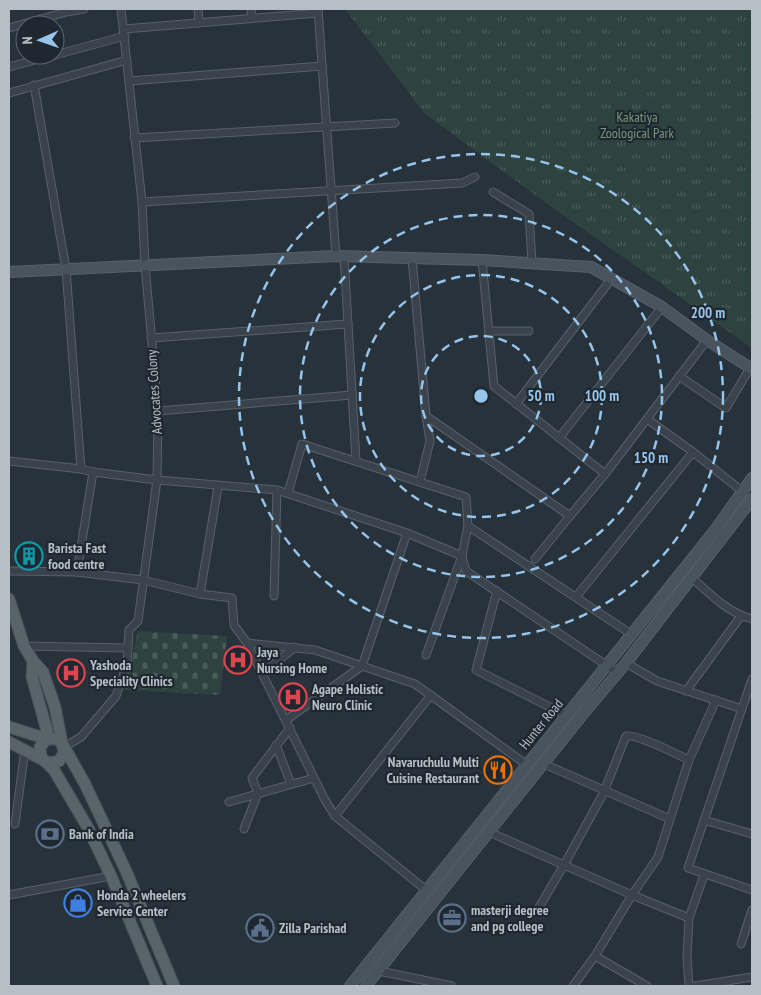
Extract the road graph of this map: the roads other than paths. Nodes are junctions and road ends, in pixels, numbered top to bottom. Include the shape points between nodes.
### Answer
1 (84, 9) edge
2 (121, 9) edge
3 (198, 9) edge
4 (251, 9) edge
5 (318, 11) edge
6 (252, 18) junction
7 (199, 23) junction
8 (9, 28) edge
9 (124, 33) junction
10 (65, 52) edge
11 (127, 60) junction
12 (322, 66) junction
13 (129, 81) junction
14 (34, 85) junction
15 (9, 93) edge
16 (395, 123) dead end
17 (326, 126) junction
18 (134, 138) junction
19 (475, 177) dead end
20 (331, 192) junction
21 (493, 192) dead end
22 (142, 202) junction
23 (340, 256) junction
24 (412, 258) junction
25 (482, 260) junction
26 (532, 263) junction
27 (145, 265) junction
28 (66, 269) junction
29 (9, 272) edge
30 (612, 278) junction
31 (662, 307) junction
32 (348, 324) junction
33 (489, 331) junction
34 (529, 331) dead end
35 (151, 338) junction
36 (706, 340) junction
37 (751, 368) edge
38 (679, 376) junction
39 (352, 395) junction
40 (516, 404) junction
41 (158, 411) junction
42 (426, 416) junction
43 (647, 418) junction
44 (560, 438) junction
45 (693, 452) junction
46 (9, 461) edge
47 (356, 461) junction
48 (81, 469) junction
49 (93, 472) junction
50 (605, 474) junction
51 (752, 478) edge
52 (157, 480) junction
53 (420, 482) junction
54 (218, 487) junction
55 (277, 490) junction
56 (743, 492) junction
57 (288, 493) junction
58 (752, 499) edge
59 (570, 516) junction
60 (468, 526) junction
61 (407, 533) junction
62 (462, 556) junction
63 (536, 559) dead end
64 (9, 571) edge
65 (77, 572) junction
66 (143, 580) junction
67 (684, 580) junction
68 (497, 591) junction
69 (200, 594) junction
70 (274, 596) dead end
71 (576, 597) junction
72 (9, 599) edge
73 (741, 616) junction
74 (752, 619) edge
75 (632, 634) junction
76 (247, 643) junction
77 (24, 646) junction
78 (294, 647) junction
79 (128, 648) junction
80 (426, 655) dead end
81 (32, 661) junction
82 (626, 663) junction
83 (607, 665) junction
84 (362, 666) junction
85 (263, 673) junction
86 (618, 673) junction
87 (752, 683) edge
88 (686, 691) junction
89 (431, 695) junction
90 (716, 700) junction
91 (742, 709) junction
92 (566, 715) junction
93 (286, 720) junction
94 (9, 727) edge
95 (290, 728) junction
96 (47, 739) junction
97 (9, 742) edge
98 (276, 745) junction
99 (64, 747) junction
100 (25, 749) junction
101 (689, 760) junction
102 (44, 761) junction
103 (527, 764) junction
104 (544, 764) junction
105 (314, 778) junction
106 (291, 784) junction
107 (604, 790) junction
108 (258, 793) junction
109 (229, 802) dead end
110 (336, 816) junction
111 (670, 819) junction
112 (704, 820) junction
113 (15, 824) dead end
114 (244, 830) dead end
115 (489, 832) junction
116 (752, 834) edge
117 (564, 865) junction
118 (704, 875) junction
119 (111, 876) junction
120 (426, 890) junction
121 (752, 890) edge
122 (632, 895) junction
123 (9, 896) edge
124 (538, 909) dead end
125 (752, 910) edge
126 (689, 918) junction
127 (741, 944) dead end
128 (595, 956) junction
129 (379, 971) junction
130 (752, 977) edge
131 (155, 985) edge
132 (174, 986) edge
133 (350, 986) edge
134 (366, 986) edge
135 (452, 986) edge
136 (573, 986) edge
137 (647, 986) edge
138 (689, 986) edge
139 (695, 986) edge

1 - 8 street
2 - 9 street, Advocates Colony
3 - 7 street
4 - 6 street
5 - 6 street
5 - 12 street
6 - 7 street
7 - 9 street
9 - 10 street
9 - 11 street, Advocates Colony
11 - 13 street, Advocates Colony
11 - 14 street
12 - 13 street
12 - 17 street
13 - 18 street, Advocates Colony
14 - 15 street
14 - 28 street
16 - 17 street
17 - 18 street
17 - 20 street
18 - 22 street, Advocates Colony
19 - 20 street via 462,183
20 - 22 street
20 - 23 street
21 - 26 street via 529,214
22 - 27 street, Advocates Colony
23 - 24 main road
23 - 27 main road
23 - 32 street
24 - 25 main road
24 - 42 street
25 - 26 main road
25 - 33 street
26 - 30 main road via 591,267
27 - 28 main road
27 - 35 street, Advocates Colony
28 - 29 main road
28 - 48 street
30 - 31 main road
30 - 40 street
31 - 36 main road
31 - 44 street
32 - 35 street
32 - 39 street
33 - 34 street
33 - 40 street via 494,386
35 - 41 street, Advocates Colony
36 - 37 main road
36 - 38 street
37 - 38 street via 726,408
38 - 43 street
39 - 41 street
39 - 47 street
40 - 44 street
41 - 52 street, Advocates Colony
42 - 53 street via 430,441
42 - 59 street
43 - 45 street
43 - 50 street
44 - 50 street
45 - 56 street
45 - 71 street
46 - 48 street
47 - 53 street
47 - 57 street via 302,444
48 - 49 street
49 - 52 street
49 - 65 street
50 - 59 street
51 - 56 main road, Hunter Road
52 - 54 street
52 - 66 street, Advocates Colony
53 - 60 street via 466,497
54 - 55 street
54 - 69 street
55 - 57 street
55 - 70 street
56 - 67 main road, Hunter Road
57 - 61 street
58 - 67 main road, Hunter Road
59 - 63 street
60 - 62 street
60 - 71 street
61 - 62 street
61 - 84 street
62 - 68 street via 466,571
62 - 80 street
64 - 65 street
65 - 66 street
66 - 69 street
66 - 79 street, Advocates Colony via 138,621 129,630
67 - 73 street
67 - 75 main road, Hunter Road
67 - 82 main road, Hunter Road
68 - 83 street
68 - 92 street via 476,670
69 - 76 street via 232,598 234,625
71 - 75 street
72 - 77 main road
73 - 74 street
73 - 88 street
75 - 83 main road, Hunter Road
76 - 78 street
76 - 85 street
77 - 79 street
77 - 81 main road
78 - 84 street via 315,650
78 - 85 street
79 - 99 street, Advocates Colony via 127,665 116,696 81,737
81 - 96 main road via 32,677 47,726
81 - 99 main road via 43,672
82 - 86 main road, Hunter Road
82 - 88 street via 657,681
83 - 86 street
83 - 92 main road, Hunter Road
84 - 89 street via 415,684
84 - 93 street
85 - 93 street
86 - 104 main road, Hunter Road
87 - 91 street
88 - 90 street
89 - 103 street
89 - 110 street
90 - 91 street
90 - 101 street
91 - 112 street
92 - 103 main road, Hunter Road
93 - 95 street
94 - 96 main road
95 - 98 street
95 - 105 street
96 - 99 main road via 58,740
96 - 102 main road via 40,747
97 - 100 main road
98 - 106 street
98 - 108 street via 252,778
99 - 102 main road via 59,761
99 - 132 main road via 126,871
100 - 102 main road
100 - 113 street
101 - 107 street via 649,742 626,736
101 - 111 street
102 - 119 main road via 54,770 74,802
103 - 120 main road, Hunter Road
104 - 107 street
104 - 115 main road, Hunter Road
105 - 106 street
105 - 110 street
106 - 108 street
107 - 111 street
107 - 117 street
108 - 109 street
108 - 114 street
110 - 120 street
111 - 122 street via 658,857
112 - 116 street
112 - 118 street via 688,868
115 - 117 street
115 - 129 main road, Hunter Road
117 - 122 street
117 - 124 street
118 - 121 street
118 - 126 street
119 - 123 street
119 - 131 main road
120 - 133 main road, Hunter Road
122 - 126 street
122 - 128 street
125 - 127 street
126 - 138 street
128 - 136 street
128 - 137 street
129 - 134 main road, Hunter Road
129 - 135 street
130 - 139 street

